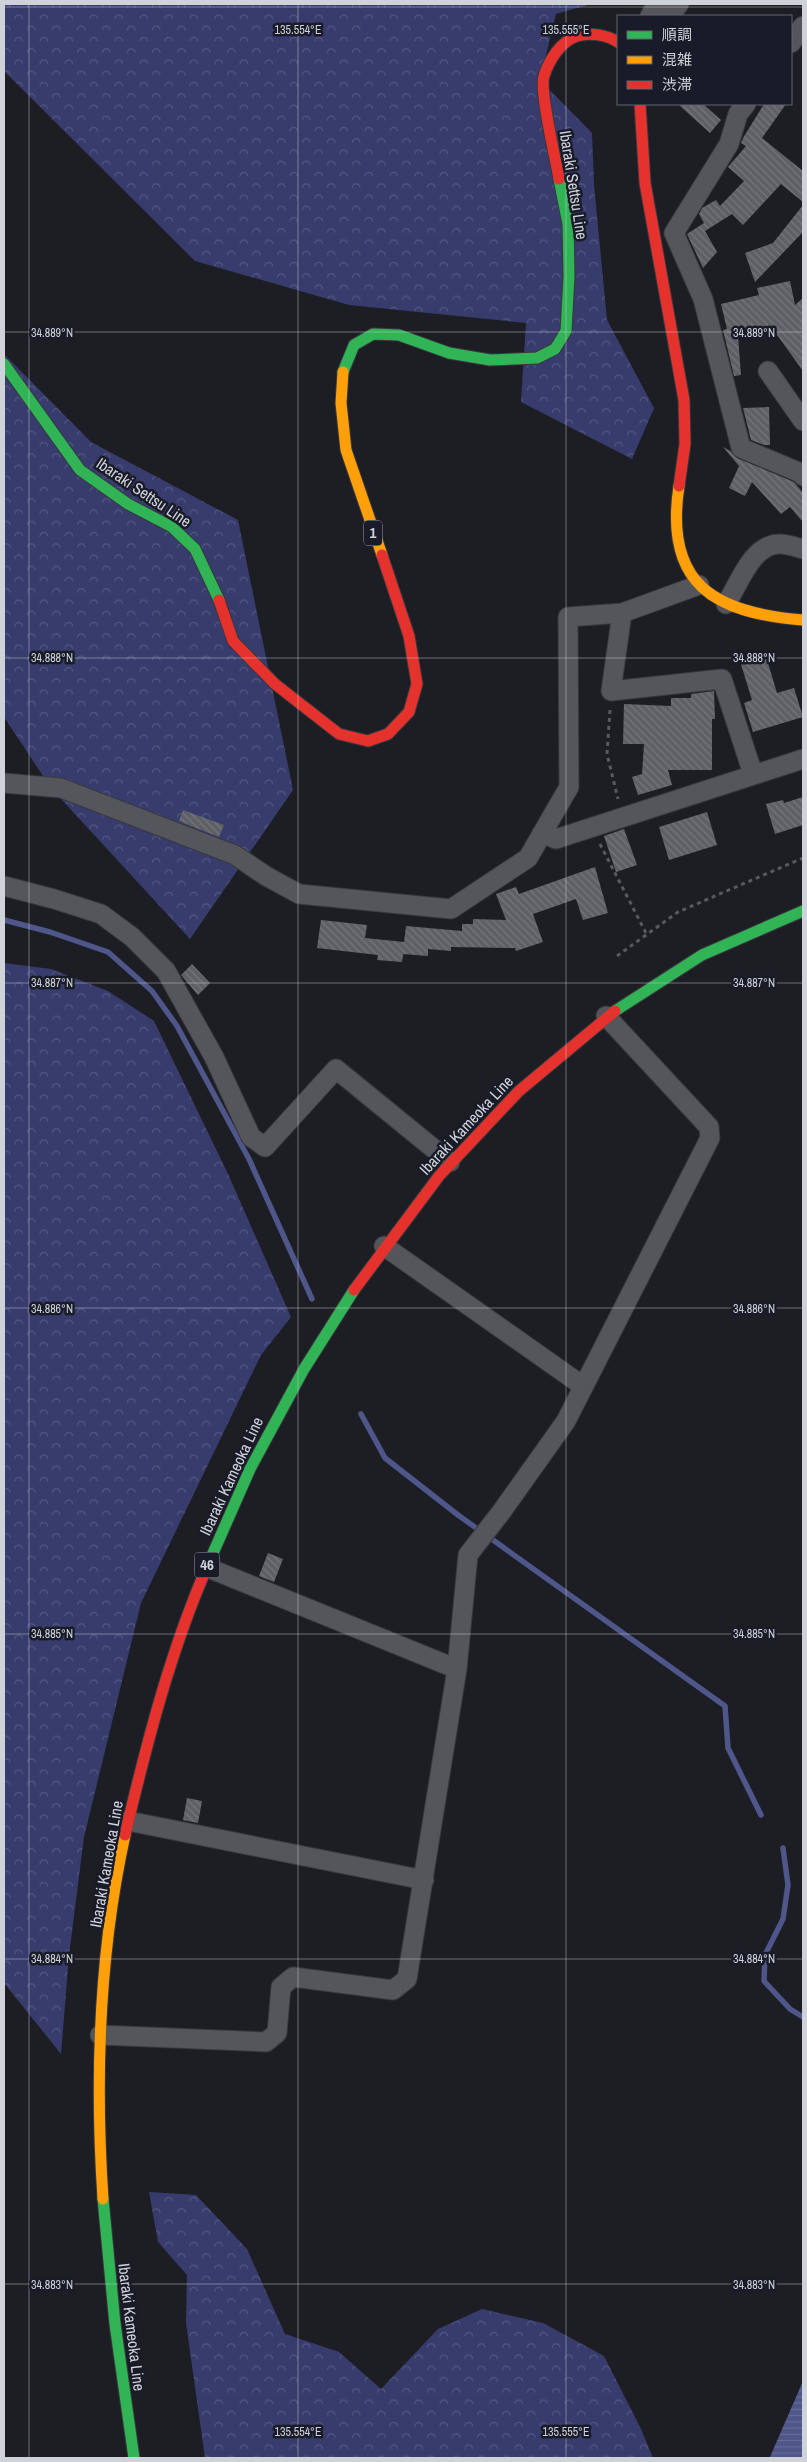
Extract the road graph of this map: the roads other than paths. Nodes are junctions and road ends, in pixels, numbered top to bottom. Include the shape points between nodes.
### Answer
1 (657, 4) edge
2 (679, 4) edge
3 (651, 15) edge
4 (670, 15) edge
5 (803, 26) edge
6 (617, 41) edge
7 (792, 42) edge
8 (640, 105) edge
9 (745, 105) edge
10 (4, 364) edge
11 (768, 371) dead end
12 (803, 421) edge
13 (803, 476) edge
14 (799, 551) edge
15 (699, 585) junction
16 (726, 604) junction
17 (622, 613) junction
18 (803, 620) edge
19 (803, 759) edge
20 (752, 774) junction
21 (4, 783) edge
22 (542, 833) junction
23 (4, 886) edge
24 (803, 911) edge
25 (606, 1016) junction
26 (450, 1162) junction
27 (384, 1246) junction
28 (582, 1386) junction
29 (206, 1567) junction
30 (457, 1669) junction
31 (128, 1821) junction
32 (424, 1880) junction
33 (100, 2035) junction
34 (134, 2458) edge

1 - 3 street
2 - 4 street
5 - 7 street
6 - 10 main road, Ibaraki Settsu Line / 1 via 609,36 583,34 570,38 558,49 543,77 568,224 566,331 555,348 537,358 490,360 449,353 399,334 373,334 354,345 343,371 341,403 346,450 409,636 417,684 409,712 388,734 368,741 339,734 275,684 233,641 218,596 195,549 172,527 128,504 80,470
8 - 15 main road via 645,181 685,406 685,443 676,532 684,562
9 - 13 street via 738,114 729,144 674,233 704,299 722,382 741,448 801,472
11 - 12 street
14 - 16 street via 779,544 763,549
15 - 16 main road
15 - 17 street
16 - 18 main road via 754,614
17 - 20 street via 611,692 722,679
17 - 22 street via 568,617 569,788
19 - 20 street
20 - 22 street via 556,839
21 - 22 street via 61,788 235,856 299,894 452,910 528,858
23 - 26 street via 101,914 132,937 166,971 214,1056 251,1137 265,1147 336,1069
24 - 25 main road, Ibaraki Kameoka Line / 46 via 733,938
25 - 26 main road, Ibaraki Kameoka Line / 46 via 534,1076
25 - 28 street via 709,1127 710,1138
26 - 27 main road, Ibaraki Kameoka Line / 46
27 - 28 street
27 - 29 main road, Ibaraki Kameoka Line / 46 via 267,1434
28 - 30 street via 566,1421 468,1555
29 - 30 street
29 - 31 main road, Ibaraki Kameoka Line / 46 via 166,1678
30 - 32 street
31 - 32 street
31 - 33 main road, Ibaraki Kameoka Line / 46 via 111,1918
32 - 33 street via 407,1979 393,1990 293,1977 282,1987 277,2033 266,2042
33 - 34 main road, Ibaraki Kameoka Line / 46 via 103,2212 111,2306

